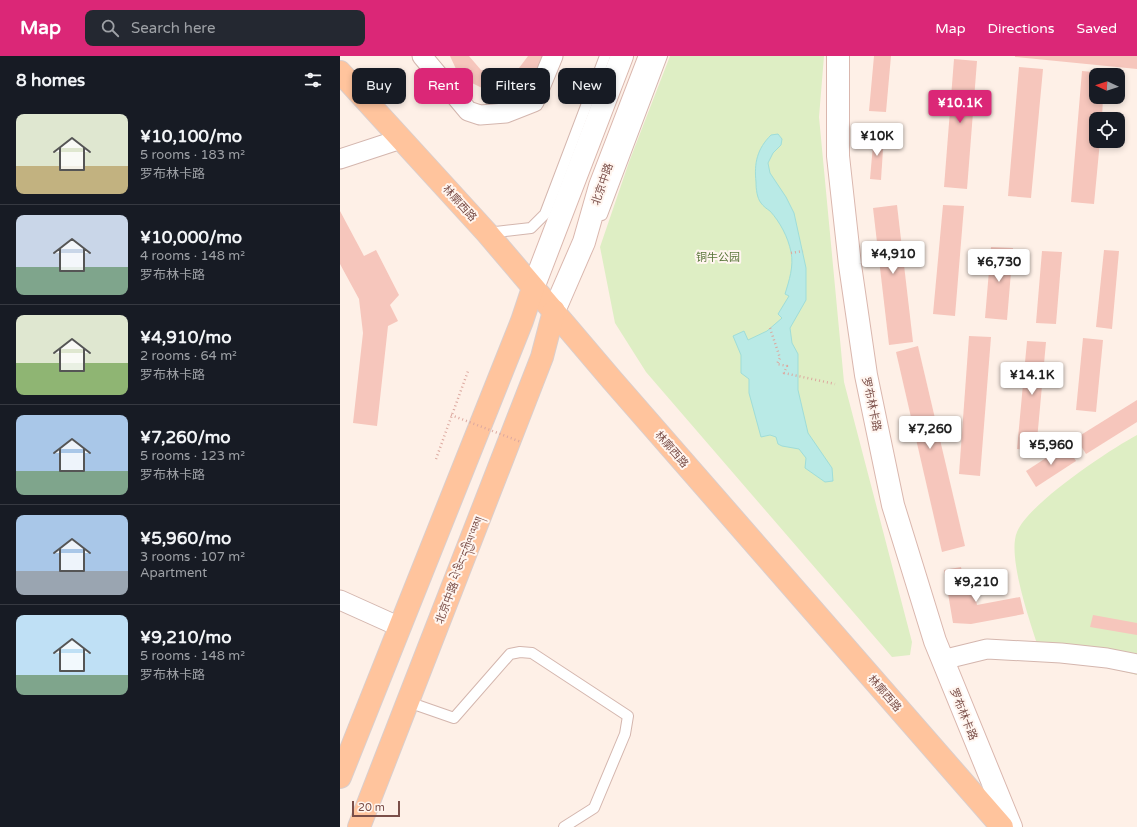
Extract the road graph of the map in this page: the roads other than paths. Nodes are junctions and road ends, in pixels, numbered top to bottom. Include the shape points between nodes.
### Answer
1 (422, 56) edge
2 (552, 56) edge
3 (605, 56) edge
4 (622, 56) edge
5 (650, 56) edge
6 (662, 56) edge
7 (838, 56) edge
8 (340, 72) edge
9 (401, 139) junction
10 (340, 159) edge
11 (487, 233) junction
12 (584, 242) junction
13 (533, 288) junction
14 (554, 311) junction
15 (340, 600) edge
16 (400, 627) junction
17 (942, 660) junction
18 (1137, 664) edge
19 (408, 702) junction
20 (340, 777) edge
21 (359, 827) edge
22 (564, 827) edge
23 (1002, 827) edge
24 (1011, 827) edge

1 - 2 street via 468,111 480,114 506,113 534,102
3 - 11 lane via 545,214 531,228
4 - 13 main road
5 - 12 main road, 北京中路 via 600,186
6 - 12 lane via 598,224
7 - 17 main road, 罗布林卡路 via 838,156 866,375 893,506
8 - 9 main road, 林廓西路
9 - 10 street
9 - 11 main road, 林廓西路
11 - 13 main road, 林廓西路
12 - 14 main road, 北京中路
13 - 14 main road, 林廓西路
13 - 16 main road
14 - 19 main road, 北京中路 པེ་ཅིང་དཀྱིལ་ལམ། via 542,357
14 - 23 main road, 林廓西路
15 - 16 street
16 - 20 main road
17 - 18 street via 987,649 1068,654
17 - 24 main road, 罗布林卡路
19 - 21 main road, 北京中路 པེ་ཅིང་དཀྱིལ་ལམ།
19 - 22 lane via 454,718 510,654 520,652 532,654 628,716 625,734 594,808

